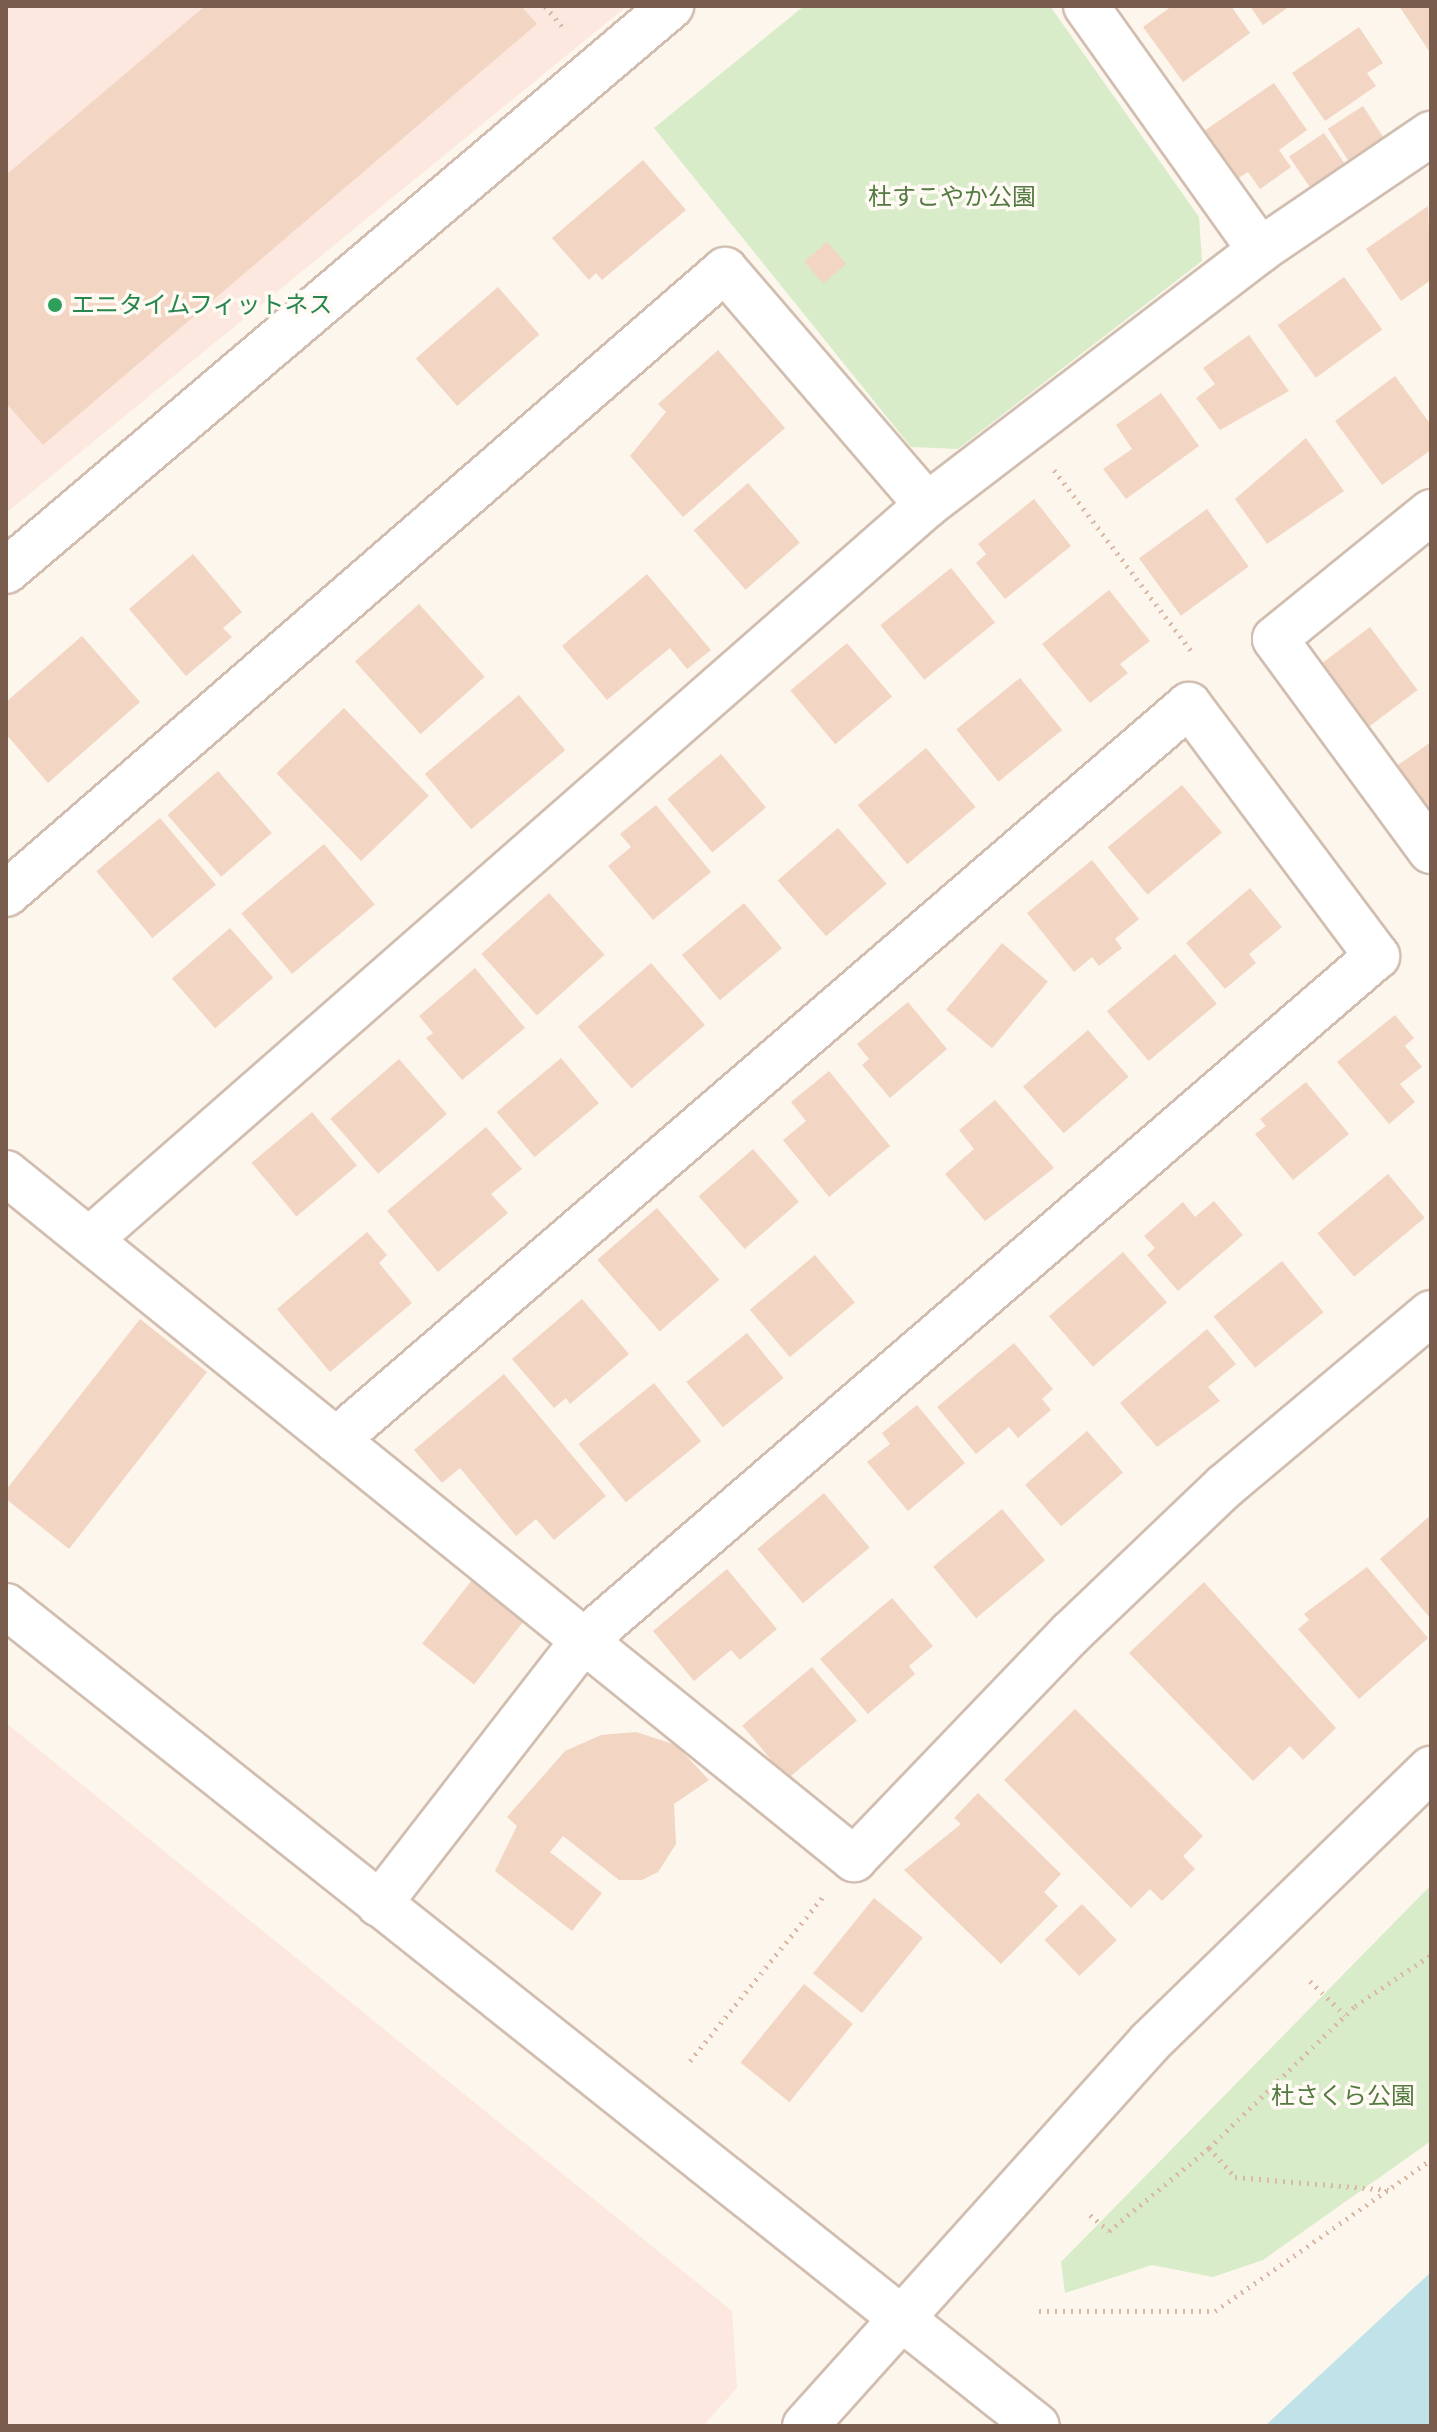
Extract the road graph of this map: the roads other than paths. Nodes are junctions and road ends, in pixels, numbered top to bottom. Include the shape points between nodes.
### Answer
1 (671, 6) edge
2 (1086, 6) edge
3 (1431, 134) edge
4 (1260, 250) junction
5 (927, 505) junction
6 (1431, 512) edge
7 (6, 571) edge
8 (1431, 851) edge
9 (6, 894) edge
10 (6, 1173) edge
11 (89, 1240) junction
12 (1431, 1313) edge
13 (336, 1440) junction
14 (6, 1606) edge
15 (583, 1641) junction
16 (1431, 1769) edge
17 (379, 1904) junction
18 (896, 2318) junction
19 (805, 2426) edge
20 (1037, 2426) edge

1 - 7 street
2 - 4 street
3 - 4 street
4 - 5 street
5 - 9 street via 725,270
5 - 11 street
6 - 8 street via 1275,639
10 - 11 street
11 - 13 street
12 - 15 street via 1192,1517 854,1859
13 - 15 street
13 - 15 street via 1189,705 1377,956
14 - 17 street
15 - 17 street
16 - 18 street via 1150,2042
17 - 18 street
18 - 19 street
18 - 20 street

